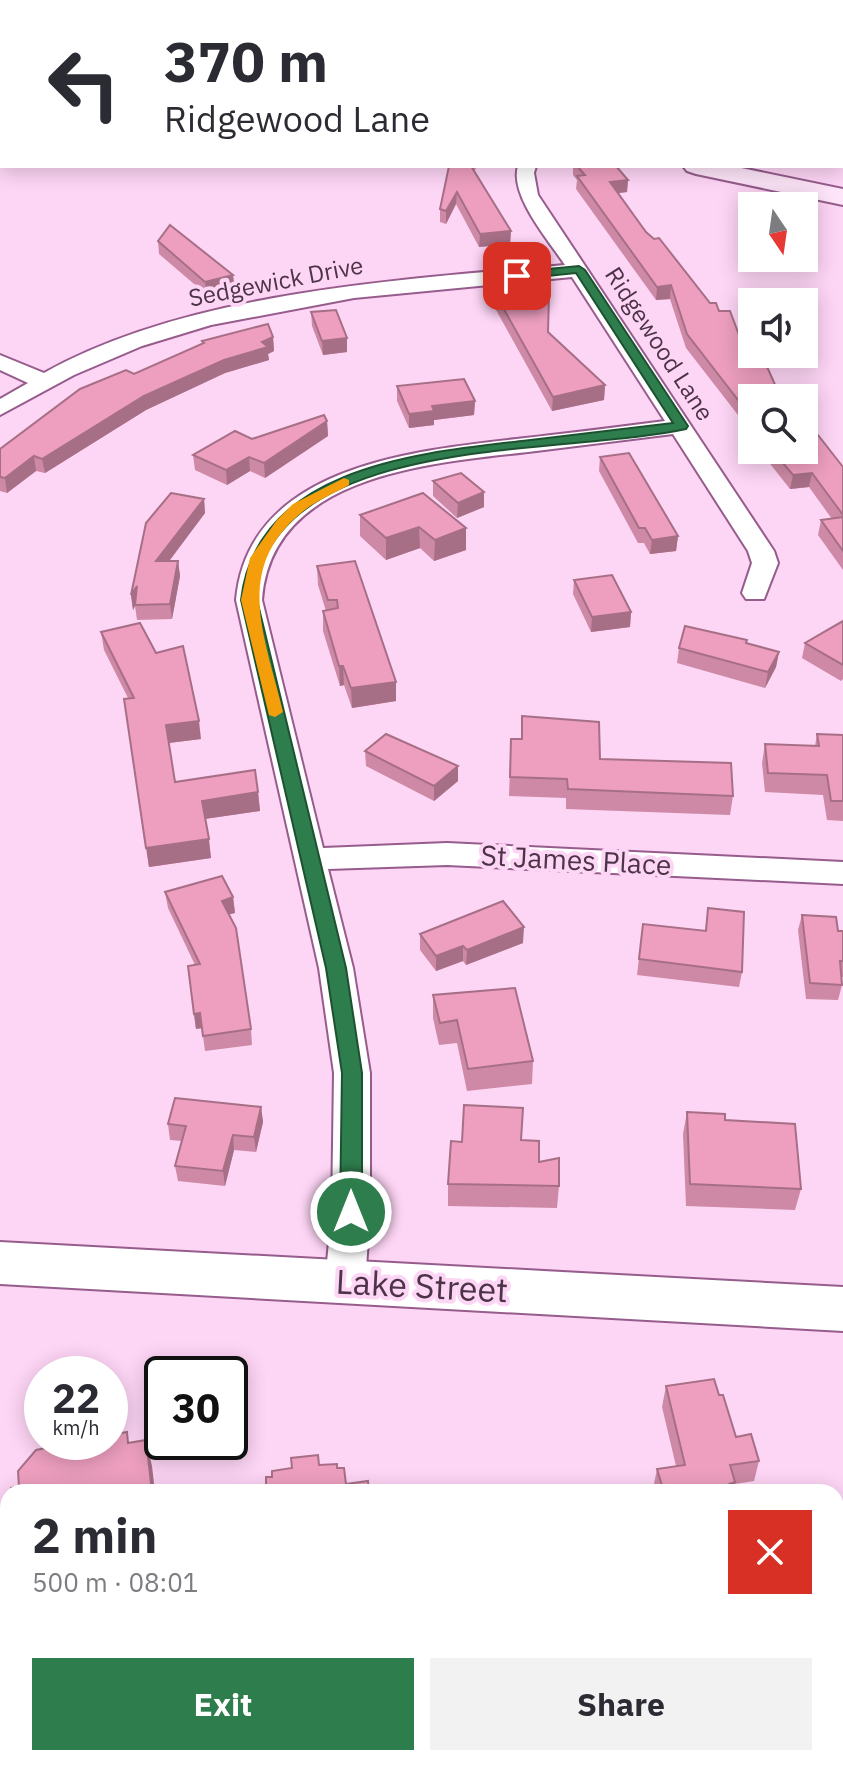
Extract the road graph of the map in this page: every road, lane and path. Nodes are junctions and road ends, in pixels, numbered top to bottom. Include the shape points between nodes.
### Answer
1 (526, 168) edge
2 (705, 168) edge
3 (843, 197) edge
4 (579, 270) junction
5 (0, 362) edge
6 (45, 382) junction
7 (0, 408) edge
8 (681, 426) junction
9 (755, 593) dead end
10 (309, 859) junction
11 (843, 873) edge
12 (0, 1263) edge
13 (345, 1282) junction
14 (843, 1309) edge

1 - 4 street, Ridgewood Lane via 529,195
2 - 3 main road
4 - 6 street, Sedgewick Drive via 269,305 166,332
4 - 8 street, Ridgewood Lane
5 - 6 street
6 - 7 street, Sedgewick Drive
8 - 9 street, Ridgewood Lane via 761,551 765,563
8 - 10 street via 395,464 324,492 282,523 257,558 249,600
10 - 11 street, St James Place via 447,854
10 - 13 street via 336,968 352,1073
12 - 13 street, Lake Street
13 - 14 street, Lake Street

